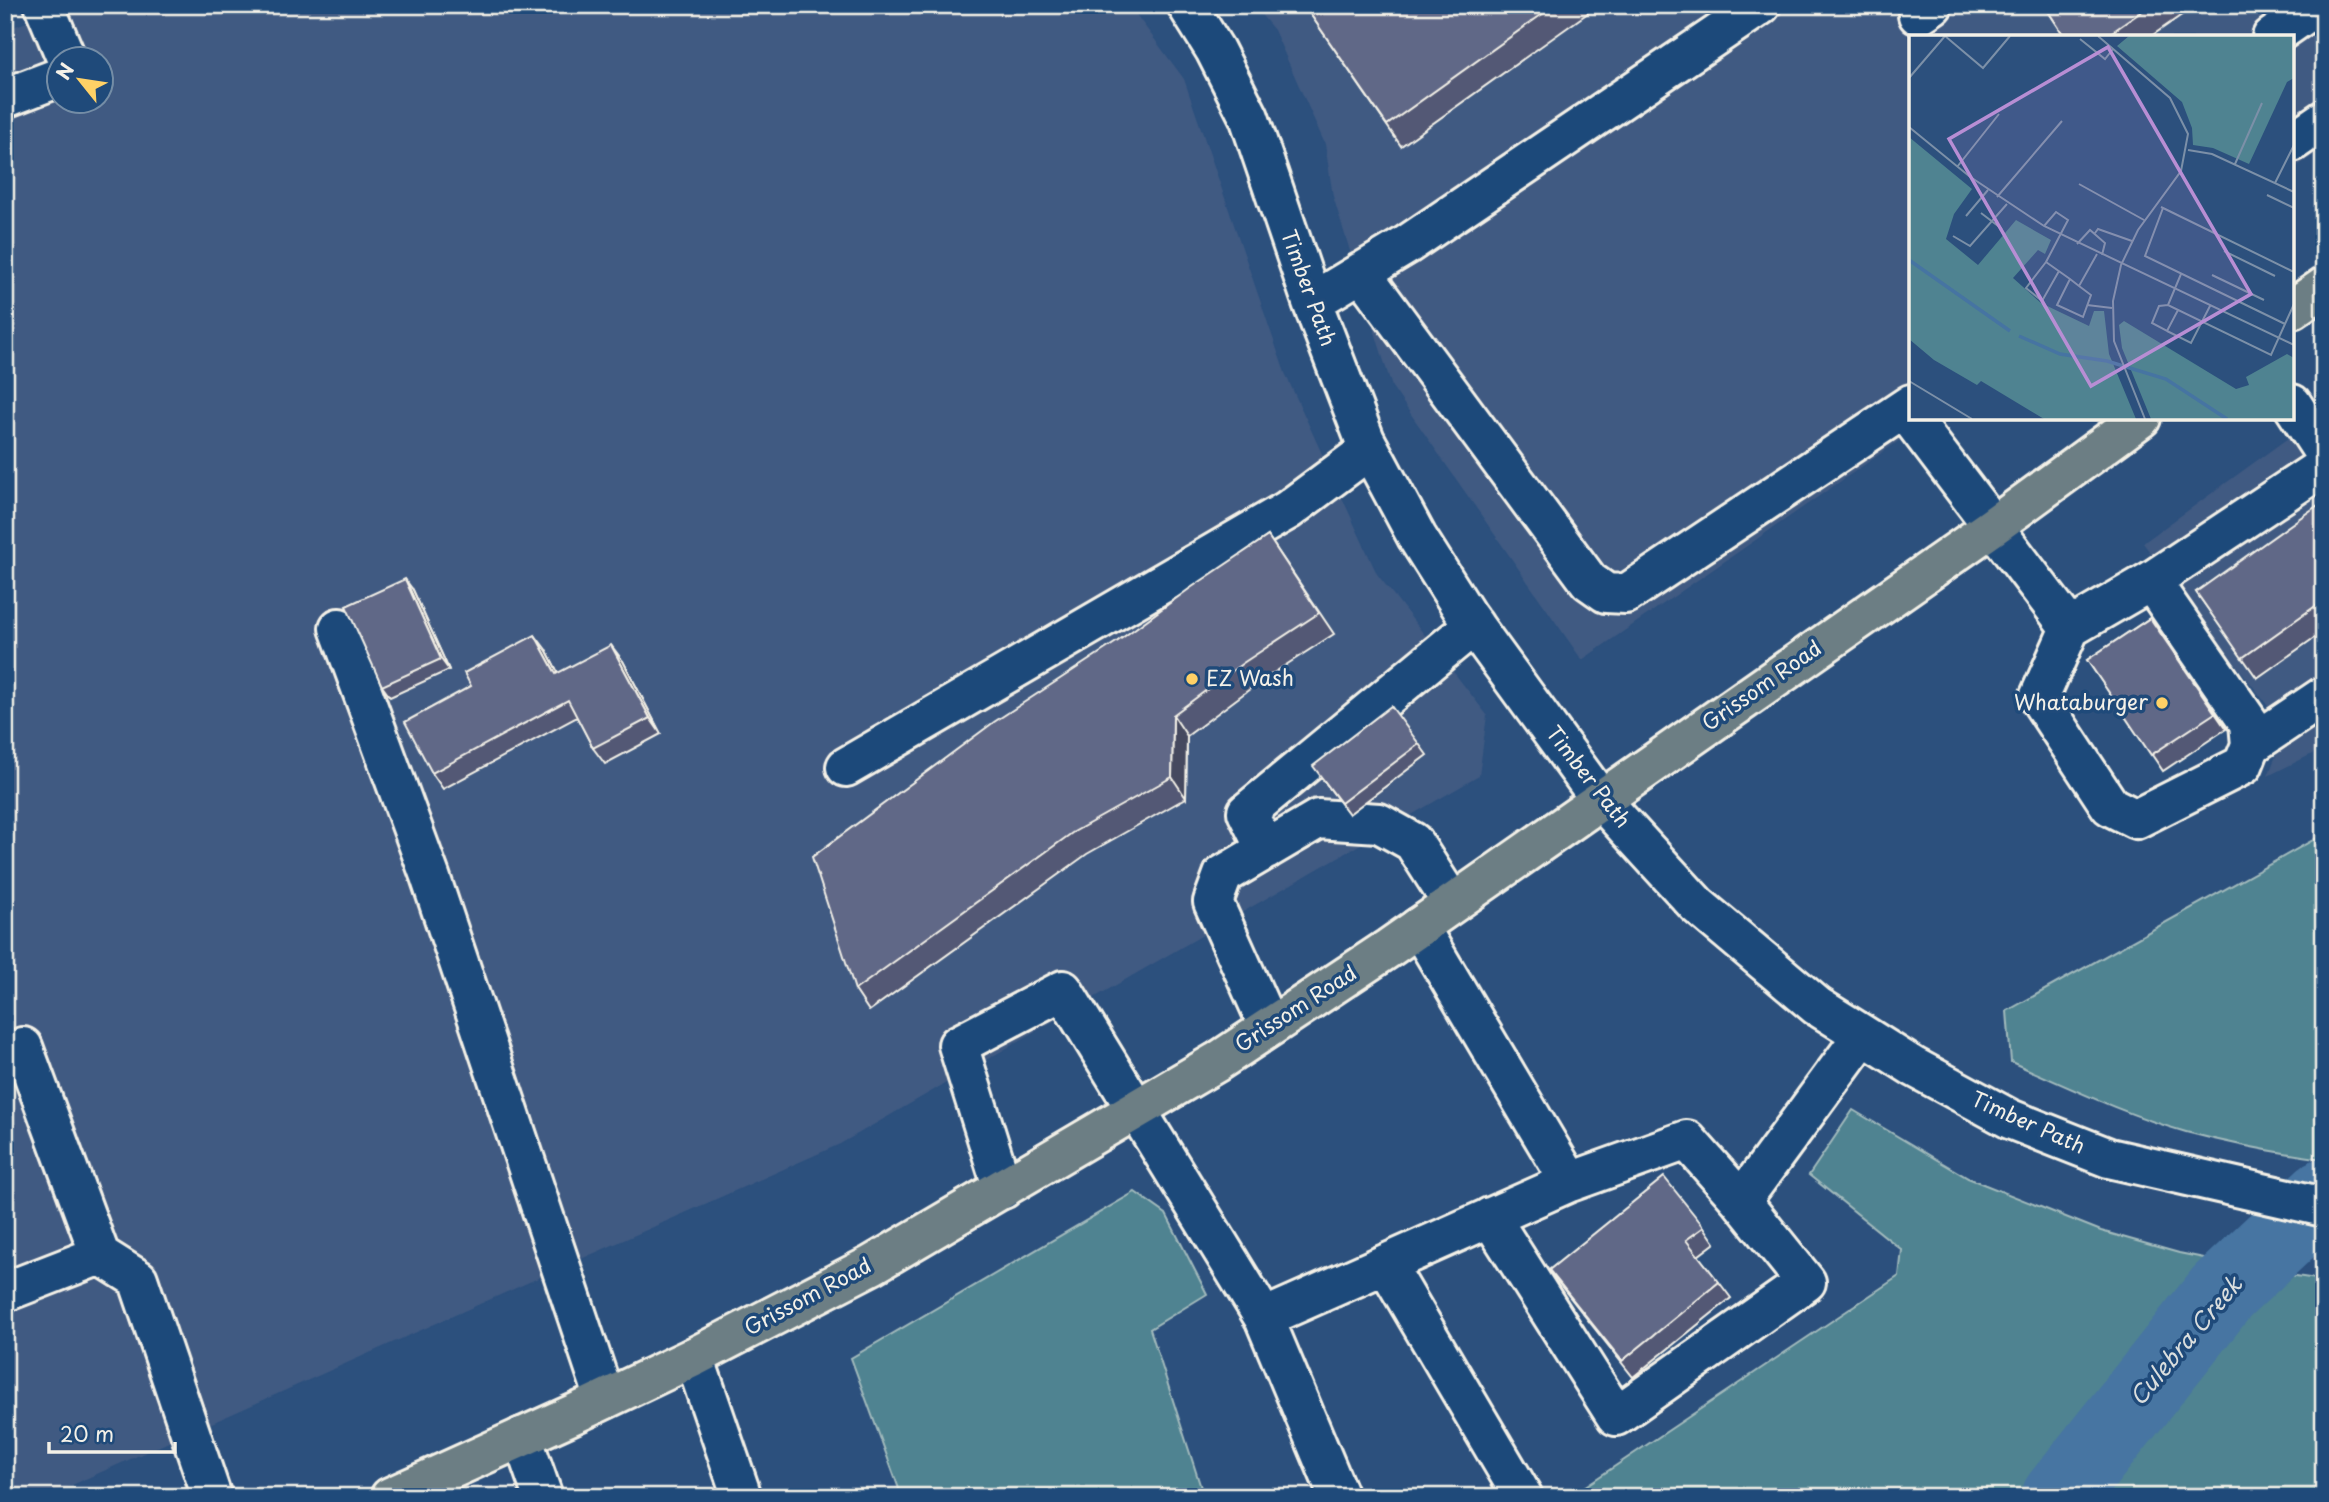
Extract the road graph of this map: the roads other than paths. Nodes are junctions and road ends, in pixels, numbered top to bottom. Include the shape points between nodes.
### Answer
1 (44, 5) edge
2 (1187, 5) edge
3 (1761, 5) edge
4 (2318, 5) edge
5 (2275, 35) edge
6 (60, 46) edge
7 (46, 82) edge
8 (5, 98) edge
9 (2324, 120) edge
10 (2294, 141) edge
11 (1361, 272) junction
12 (2324, 287) edge
13 (1312, 302) junction
14 (2294, 308) edge
15 (1907, 406) edge
16 (2294, 407) edge
17 (1917, 420) edge
18 (2138, 420) edge
19 (1370, 449) junction
20 (2324, 453) edge
21 (2324, 466) edge
22 (1992, 527) junction
23 (2151, 581) junction
24 (1474, 625) junction
25 (339, 628) dead end
26 (2070, 628) junction
27 (2324, 696) edge
28 (2251, 745) junction
29 (846, 767) dead end
30 (1600, 799) junction
31 (1266, 850) junction
32 (1452, 904) junction
33 (1419, 927) junction
34 (1269, 1027) junction
35 (1863, 1035) junction
36 (23, 1047) dead end
37 (1135, 1110) junction
38 (1570, 1182) junction
39 (1003, 1189) junction
40 (1741, 1201) junction
41 (2324, 1207) edge
42 (1490, 1216) junction
43 (100, 1255) junction
44 (1386, 1264) junction
45 (5, 1292) edge
46 (1264, 1318) junction
47 (694, 1357) junction
48 (605, 1399) junction
49 (522, 1437) junction
50 (212, 1497) edge
51 (390, 1497) edge
52 (544, 1497) edge
53 (742, 1497) edge
54 (1339, 1497) edge
55 (1523, 1497) edge

1 - 6 street
2 - 13 street, Timber Path via 1249,117
3 - 11 street
4 - 5 street
7 - 8 street
9 - 10 street
11 - 13 street
11 - 15 street via 1589,581 1606,593 1626,594
12 - 14 main road
13 - 19 street, Timber Path
16 - 20 street
17 - 22 street
18 - 22 main road, Grissom Road
19 - 24 street, Timber Path via 1417,537
19 - 29 street via 1288,510
21 - 23 street
22 - 26 street
22 - 30 main road, Grissom Road
23 - 26 street
23 - 28 street via 2249,723
24 - 30 street, Timber Path
24 - 31 street via 1247,812
25 - 48 street via 430,876
26 - 28 street via 2039,698 2110,806 2136,819 2243,765
27 - 28 street
30 - 32 main road, Grissom Road
30 - 35 street, Timber Path via 1697,905 1817,1006
31 - 32 street via 1318,820 1378,823 1413,842
31 - 34 street via 1223,875 1213,902
32 - 33 main road, Grissom Road
33 - 34 main road, Grissom Road
33 - 38 street
34 - 37 main road, Grissom Road
35 - 40 street
35 - 41 street, Timber Path via 2010,1119 2109,1158
36 - 43 street
37 - 39 main road, Grissom Road
37 - 39 street via 1063,990 958,1045
37 - 46 street
38 - 40 street via 1687,1140
38 - 42 street
39 - 47 main road, Grissom Road via 872,1265
40 - 42 street via 1806,1282 1616,1416
42 - 44 street
43 - 45 street
43 - 50 street via 138,1279
44 - 46 street
44 - 55 street
46 - 54 street
47 - 48 main road, Grissom Road
47 - 53 street
48 - 49 main road, Grissom Road
49 - 51 main road, Grissom Road
49 - 52 street

